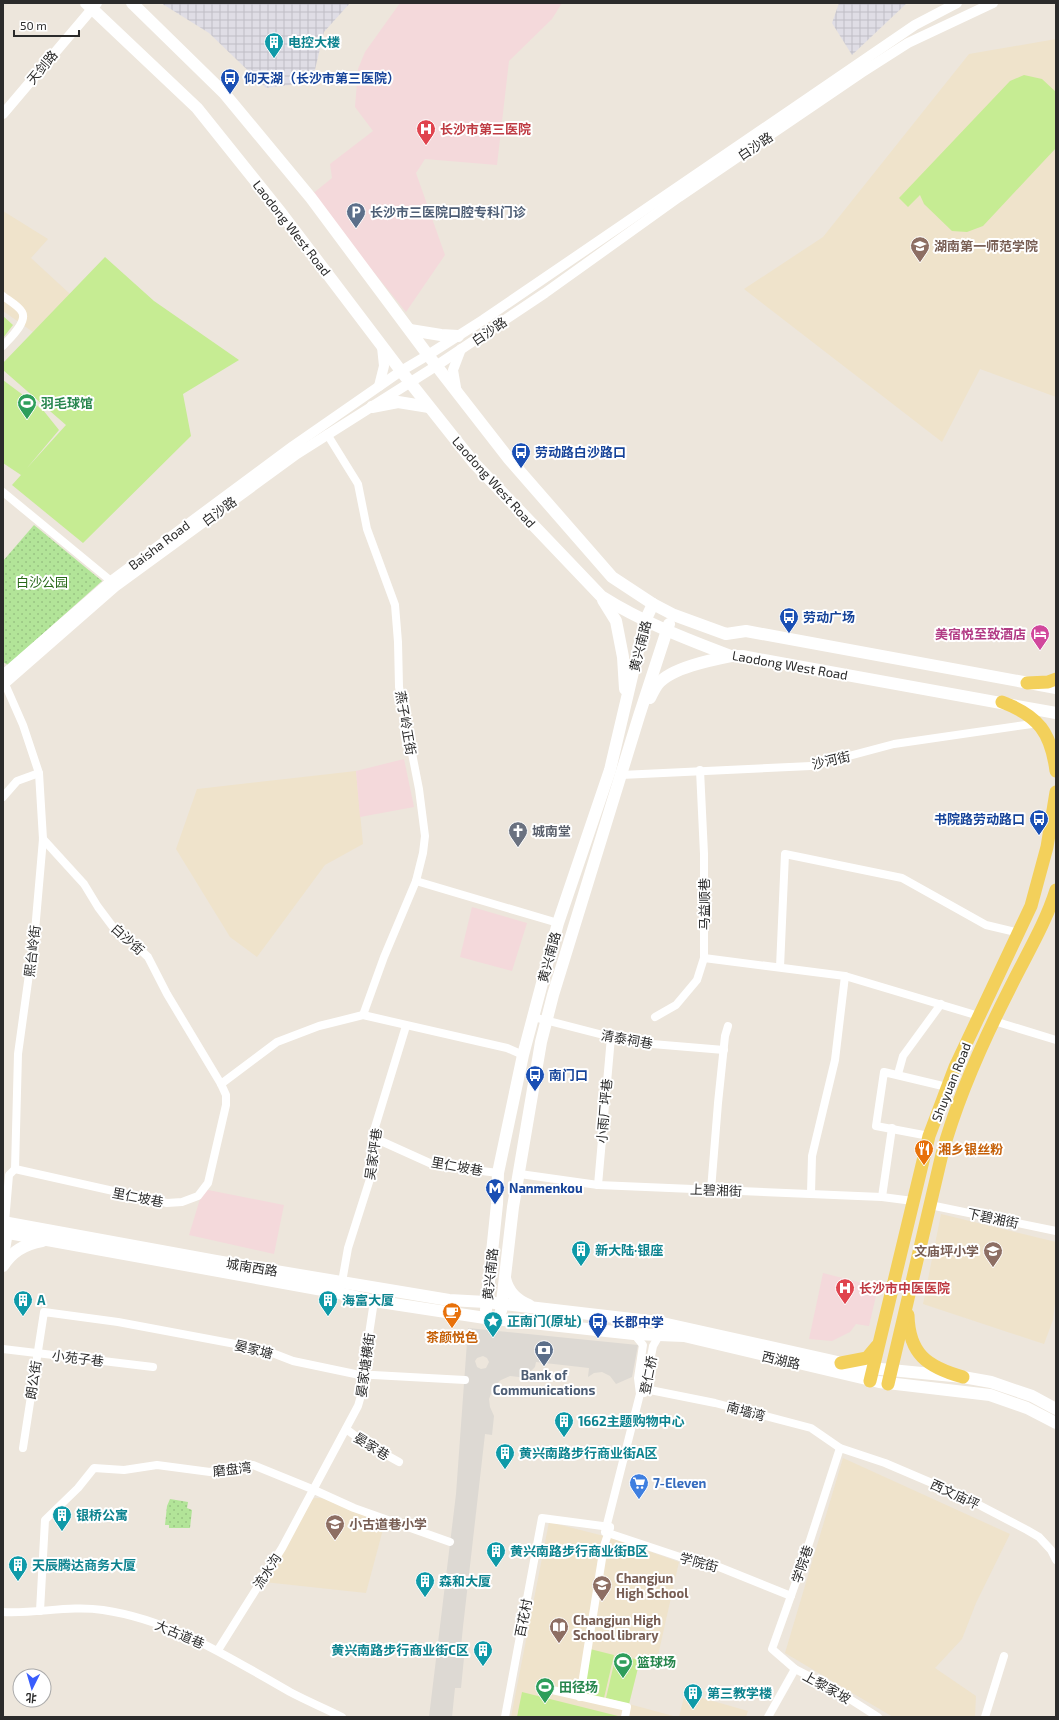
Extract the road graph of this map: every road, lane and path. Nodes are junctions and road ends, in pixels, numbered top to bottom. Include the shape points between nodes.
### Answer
1 (132, 3) edge
2 (957, 3) edge
3 (993, 3) edge
4 (92, 5) edge
5 (3, 114) edge
6 (3, 296) edge
7 (410, 330) junction
8 (458, 336) junction
9 (3, 346) edge
10 (382, 347) junction
11 (461, 349) junction
12 (428, 355) junction
13 (436, 366) junction
14 (401, 371) junction
15 (410, 382) junction
16 (379, 386) junction
17 (457, 392) junction
18 (429, 406) junction
19 (372, 407) junction
20 (327, 434) junction
21 (3, 492) edge
22 (110, 581) junction
23 (601, 596) junction
24 (652, 604) junction
25 (674, 614) junction
26 (645, 620) junction
27 (666, 631) junction
28 (731, 656) junction
29 (4, 677) edge
30 (1056, 679) edge
31 (1027, 683) junction
32 (1056, 688) edge
33 (1002, 702) junction
34 (625, 708) junction
35 (1056, 713) edge
36 (639, 716) junction
37 (1039, 723) junction
38 (700, 770) junction
39 (1056, 771) edge
40 (38, 773) junction
41 (621, 775) junction
42 (1056, 792) edge
43 (3, 797) edge
44 (43, 839) junction
45 (416, 881) junction
46 (1056, 890) edge
47 (558, 923) junction
48 (1020, 933) junction
49 (704, 958) junction
50 (780, 967) junction
51 (845, 976) junction
52 (941, 1004) junction
53 (363, 1015) junction
54 (979, 1016) junction
55 (533, 1017) junction
56 (655, 1017) dead end
57 (546, 1021) junction
58 (994, 1021) junction
59 (406, 1026) junction
60 (728, 1026) dead end
61 (611, 1038) junction
62 (1056, 1040) edge
63 (724, 1050) junction
64 (523, 1055) junction
65 (212, 1070) joint
66 (898, 1074) junction
67 (221, 1084) junction
68 (947, 1087) junction
69 (892, 1128) junction
70 (929, 1136) junction
71 (372, 1137) junction
72 (15, 1169) junction
73 (498, 1172) junction
74 (520, 1174) junction
75 (598, 1185) junction
76 (711, 1190) junction
77 (811, 1193) junction
78 (882, 1197) junction
79 (913, 1201) junction
80 (930, 1205) junction
81 (5, 1226) edge
82 (1056, 1231) edge
83 (46, 1240) junction
84 (3, 1256) edge
85 (3, 1266) edge
86 (490, 1272) junction
87 (505, 1276) junction
88 (342, 1282) junction
89 (908, 1299) junction
90 (449, 1300) junction
91 (374, 1301) junction
92 (486, 1302) junction
93 (502, 1304) junction
94 (538, 1308) junction
95 (44, 1312) joint
96 (485, 1318) junction
97 (500, 1320) junction
98 (634, 1334) junction
99 (660, 1334) junction
100 (879, 1341) junction
101 (3, 1349) edge
102 (38, 1353) junction
103 (841, 1363) junction
104 (153, 1367) dead end
105 (891, 1371) junction
106 (363, 1374) junction
107 (871, 1375) junction
108 (963, 1377) junction
109 (465, 1380) dead end
110 (888, 1384) junction
111 (645, 1389) junction
112 (1056, 1409) edge
113 (1056, 1423) edge
114 (346, 1429) junction
115 (23, 1448) dead end
116 (840, 1448) junction
117 (399, 1462) dead end
118 (312, 1489) junction
119 (542, 1518) joint
120 (608, 1529) junction
121 (450, 1542) dead end
122 (1056, 1560) edge
123 (792, 1596) junction
124 (40, 1611) junction
125 (3, 1612) edge
126 (218, 1650) junction
127 (1004, 1656) dead end
128 (795, 1669) junction
129 (539, 1687) dead end
130 (581, 1695) junction
131 (342, 1717) edge
132 (505, 1717) edge
133 (625, 1717) edge
134 (768, 1717) edge
135 (878, 1717) edge
136 (985, 1717) edge

1 - 7 main road, Laodong West Road via 224,93 311,198
2 - 8 street, 白沙路 via 915,25
3 - 11 street, 白沙路 via 908,44 861,73
4 - 5 street, 天剑路
4 - 10 main road, Laodong West Road via 197,108 282,214
6 - 9 street via 22,312 24,317
7 - 8 main road
7 - 12 main road, Laodong West Road
8 - 12 street, 白沙路
10 - 14 main road, Laodong West Road
10 - 16 street via 384,366
11 - 13 street, 白沙路
11 - 17 street via 453,370
12 - 13 main road, Laodong West Road
12 - 14 street, 白沙路
13 - 15 street, 白沙路
13 - 17 main road, Laodong West Road
14 - 15 main road, Laodong West Road
14 - 16 street, Baisha Road
15 - 18 main road, Laodong West Road
15 - 19 street, 白沙路
16 - 22 street, Baisha Road
17 - 24 main road, Laodong West Road via 509,459 596,560 612,577
18 - 19 main road via 398,402
18 - 23 main road, Laodong West Road via 474,463
19 - 20 street, 白沙路
20 - 29 street, 白沙路 via 115,587
20 - 45 street, 燕子岭正街 via 358,484 367,529 394,605 399,687 426,836
21 - 22 street
22 - 29 street, Baisha Road
23 - 26 main road, Laodong West Road
23 - 34 main road via 616,621 625,678
24 - 25 main road, Laodong West Road
24 - 26 main road, 黄兴南路
25 - 27 main road, 黄兴南路
25 - 31 main road, Laodong West Road via 726,634 746,631
26 - 27 main road, Laodong West Road
26 - 34 main road, 黄兴南路
27 - 28 main road, Laodong West Road
27 - 36 main road, 黄兴南路
28 - 33 main road, Laodong West Road
28 - 36 main road via 682,669 658,683
29 - 40 street, 熙台岭街
30 - 31 main road
31 - 32 main road, Laodong West Road
33 - 35 main road, Laodong West Road
33 - 37 main road via 1022,710
34 - 47 main road, 黄兴南路 via 610,770
36 - 41 main road, 黄兴南路
37 - 38 street, 沙河街 via 894,744 811,766
37 - 39 main road via 1048,738
38 - 41 street, 沙河街
38 - 49 street, 马益顺巷 via 704,854
40 - 43 street via 17,781
40 - 44 street, 熙台岭街
41 - 57 main road, 黄兴南路
42 - 48 main road, Shuyuan Road via 1040,878 1032,906
44 - 65 street, 白沙街 via 84,884 113,927 148,957
44 - 72 street, 熙台岭街 via 35,931 18,1054
45 - 47 street
45 - 53 street, 燕子岭正街
46 - 58 main road, Shuyuan Road via 1044,921
47 - 55 main road, 黄兴南路
48 - 50 street via 986,924 902,878 785,854
48 - 54 main road, Shuyuan Road
49 - 50 street
49 - 56 street, 马益顺巷 via 697,980 676,1005
50 - 51 street
51 - 52 street
51 - 77 street via 834,1060 812,1156
52 - 54 street
52 - 66 street via 903,1056
53 - 59 street
53 - 67 street via 318,1026 277,1042
54 - 68 main road, Shuyuan Road
55 - 57 street, 清泰祠巷
55 - 64 main road, 黄兴南路
57 - 61 street, 清泰祠巷
57 - 74 main road, 黄兴南路
58 - 62 street
58 - 80 main road, Shuyuan Road via 954,1114
59 - 64 street via 507,1048
59 - 71 street, 吴家坪巷
60 - 63 street
61 - 63 street, 清泰祠巷
61 - 75 street, 小雨厂坪巷
63 - 76 street
64 - 73 main road, 黄兴南路
65 - 67 street, 里仁坡巷
66 - 68 street
66 - 69 street via 884,1072 876,1126
67 - 72 street, 里仁坡巷 via 226,1095 226,1105 208,1183 198,1196 182,1202 166,1203
68 - 70 main road, Shuyuan Road
69 - 70 street
69 - 78 street
70 - 79 main road, Shuyuan Road
71 - 73 street, 里仁坡巷 via 434,1165
71 - 88 street, 吴家坪巷 via 370,1179 348,1248
72 - 81 street, 熙台岭街 via 9,1175
73 - 86 main road, 黄兴南路
74 - 75 street, 上碧湘街
74 - 87 main road, 黄兴南路 via 513,1207
75 - 76 street, 上碧湘街
76 - 77 street, 上碧湘街
77 - 78 street, 上碧湘街
78 - 79 street, 上碧湘街
79 - 100 main road, Shuyuan Road
80 - 82 street, 下碧湘街
80 - 89 main road, Shuyuan Road
81 - 83 main road, 城南西路
81 - 84 main road
81 - 88 main road, 城南西路
83 - 85 main road via 22,1247 13,1253
83 - 91 main road, 城南西路
86 - 90 main road via 484,1286 474,1295
86 - 92 main road, 黄兴南路
87 - 93 main road, 黄兴南路
87 - 94 main road via 508,1288 515,1297
88 - 90 main road, 城南西路
89 - 105 main road, Shuyuan Road
89 - 108 main road via 908,1327 917,1351 933,1366
90 - 92 main road, 城南西路
91 - 96 main road, 城南西路
91 - 106 street, 晏家塘横街
92 - 93 main road, 城南西路
92 - 96 main road, 黄兴南路
93 - 94 main road, 西湖路
93 - 97 main road, 黄兴南路
94 - 103 main road, 西湖路 via 658,1322
95 - 102 street, 朗公街
95 - 106 street, 晏家塘 via 126,1323 262,1348 293,1361
96 - 97 main road, 城南西路
97 - 98 main road, 西湖路
98 - 99 main road, 西湖路
98 - 120 street, 登仁桥 via 643,1345 638,1378 640,1394
99 - 107 main road, 西湖路 via 684,1336
99 - 111 street, 登仁桥 via 653,1346
100 - 103 main road via 875,1350 866,1358
100 - 107 main road, Shuyuan Road
101 - 102 street, 小苑子巷
102 - 104 street, 小苑子巷
102 - 115 street, 朗公街
103 - 107 main road, 西湖路
105 - 107 main road, 西湖路
105 - 108 main road, 西湖路
105 - 110 main road, Shuyuan Road
106 - 109 street, 晏家塘
106 - 114 street, 晏家塘横街 via 365,1382 362,1395
107 - 110 main road, 西湖路
108 - 112 main road, 西湖路 via 1017,1390
110 - 113 main road, 西湖路 via 990,1395 1027,1408
111 - 116 street, 南墙湾 via 811,1428
111 - 120 street, 登仁桥
114 - 117 street, 晏家巷
114 - 118 street, 晏家塘横街
116 - 122 street, 西文庙坪 via 892,1466 960,1495 1038,1537 1051,1550
116 - 123 street, 学院巷
118 - 121 street, 磨盘湾 via 354,1508
118 - 124 street, 磨盘湾 via 254,1465 210,1472 157,1465 124,1470 94,1468 78,1488 44,1520
118 - 126 street, 流水沟 via 282,1548
119 - 120 street, 学院街
119 - 132 street, 百花村
120 - 123 street, 学院街 via 680,1557 719,1567
120 - 130 street
123 - 128 street, 学院巷 via 772,1649
124 - 125 street, 大古道巷
124 - 126 street, 大古道巷 via 86,1608 118,1612 146,1619
126 - 131 street, 大古道巷 via 291,1692
127 - 136 street
128 - 134 street
128 - 135 street, 上黎家坡 via 834,1689
129 - 130 street
130 - 133 street via 627,1708

